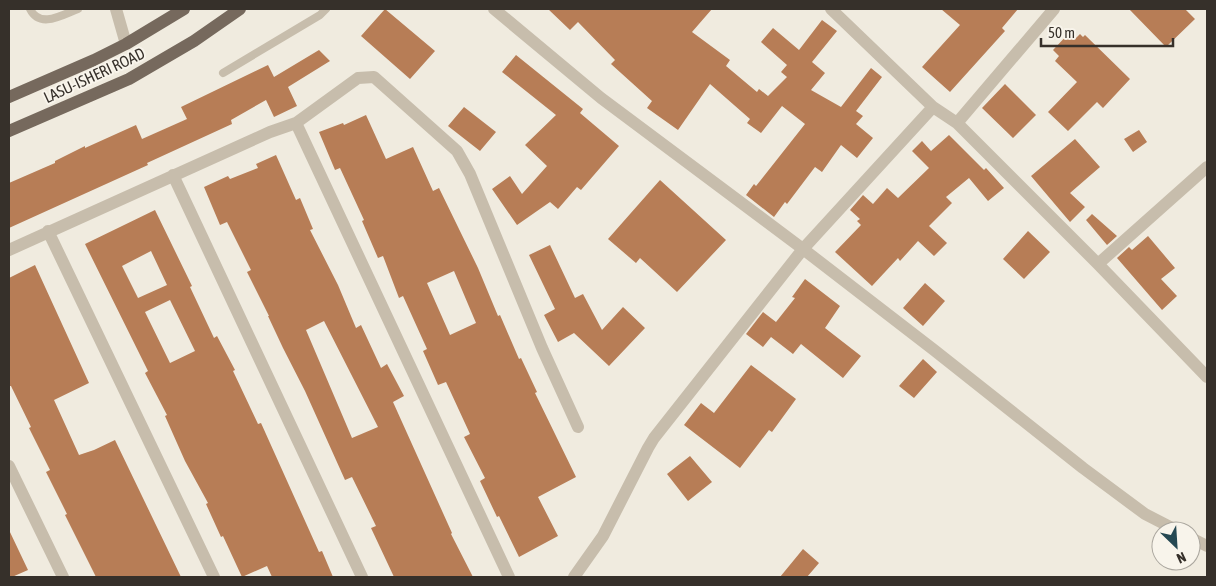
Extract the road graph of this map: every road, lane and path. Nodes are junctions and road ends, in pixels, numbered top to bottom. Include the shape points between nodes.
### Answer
1 (30, 9) edge
2 (78, 9) edge
3 (116, 9) edge
4 (184, 9) edge
5 (240, 9) edge
6 (326, 9) edge
7 (494, 9) edge
8 (831, 9) edge
9 (1054, 9) edge
10 (126, 44) junction
11 (222, 73) dead end
12 (9, 97) edge
13 (933, 107) junction
14 (296, 123) junction
15 (957, 123) junction
16 (9, 132) edge
17 (1207, 167) edge
18 (173, 175) junction
19 (48, 231) junction
20 (803, 249) junction
21 (9, 250) edge
22 (1098, 264) junction
23 (1207, 377) edge
24 (578, 427) dead end
25 (9, 466) edge
26 (1159, 521) edge
27 (63, 577) edge
28 (214, 577) edge
29 (362, 577) edge
30 (509, 577) edge
31 (574, 577) edge

1 - 2 lane via 38,19 48,21
3 - 10 street
4 - 10 main road, LASU-ISHERI ROAD
5 - 16 main road, LASU-ISHERI ROAD via 130,79
6 - 11 lane
7 - 20 street via 601,98
8 - 13 street
9 - 15 street
10 - 12 main road, LASU-ISHERI ROAD
13 - 15 street
13 - 20 street
14 - 18 street
14 - 24 street via 358,78 374,77 457,151 470,174
14 - 30 street
15 - 22 street
17 - 22 street
18 - 19 street
18 - 29 street
19 - 21 street
19 - 28 street
20 - 26 street via 1083,468
20 - 31 street via 654,438 603,536
22 - 23 street
25 - 27 street

